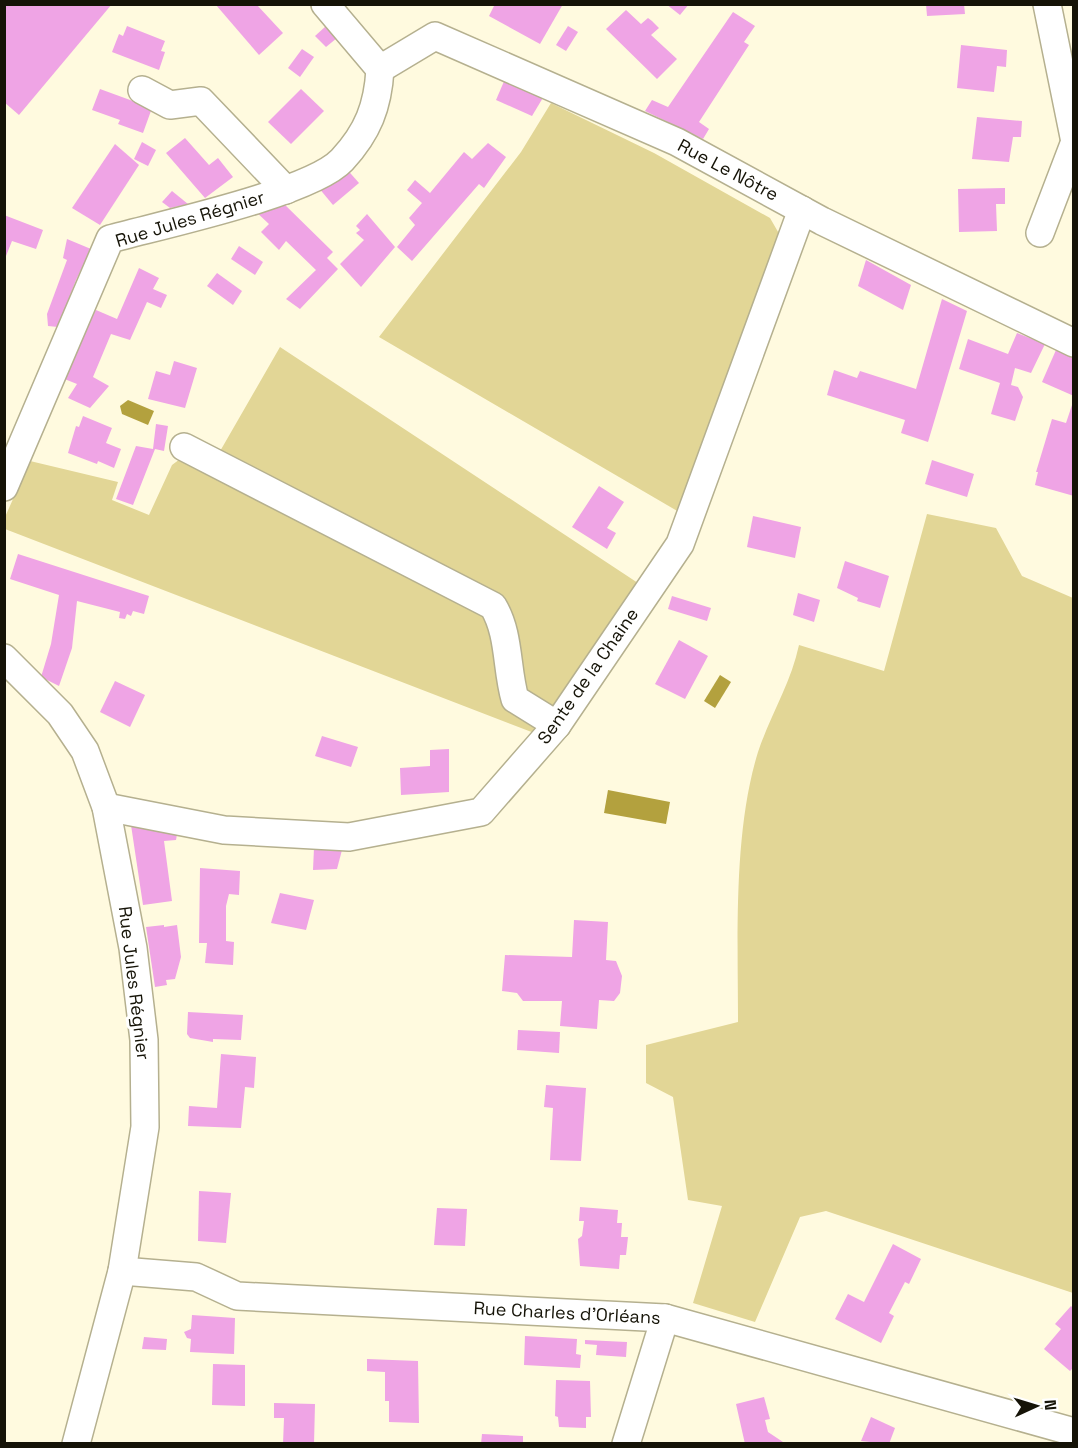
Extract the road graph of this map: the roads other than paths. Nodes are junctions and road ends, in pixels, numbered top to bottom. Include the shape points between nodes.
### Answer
1 (326, 4) edge
2 (1047, 4) edge
3 (380, 69) junction
4 (142, 90) dead end
5 (1074, 137) edge
6 (1074, 144) edge
7 (286, 190) junction
8 (802, 210) junction
9 (1040, 233) dead end
10 (1074, 343) edge
11 (184, 447) dead end
12 (4, 487) edge
13 (4, 658) edge
14 (557, 725) junction
15 (106, 807) junction
16 (122, 1271) junction
17 (665, 1318) junction
18 (1074, 1432) edge
19 (76, 1443) edge
20 (626, 1443) edge

1 - 3 street
2 - 5 street
3 - 7 street, Rue Jules Régnier via 378,98 366,128 341,161
3 - 8 street, Rue Le Nôtre via 435,36 677,142
4 - 7 street via 170,105 201,101
6 - 9 street
7 - 12 street, Rue Jules Régnier via 110,239
8 - 10 street, Rue Le Nôtre
8 - 14 street, Sente de la Chaine via 680,544
11 - 14 street via 493,606 502,622 515,699
13 - 15 street, Rue Jules Régnier via 60,714 85,751
14 - 15 street, Sente de la Chaine via 481,812 360,835 224,830
15 - 16 street, Rue Jules Régnier via 133,948 144,1040 145,1127
16 - 17 street, Rue Charles d'Orléans via 196,1277 237,1296
16 - 19 street, Rue Jules Régnier
17 - 18 street, Rue Charles d'Orléans
17 - 20 street

